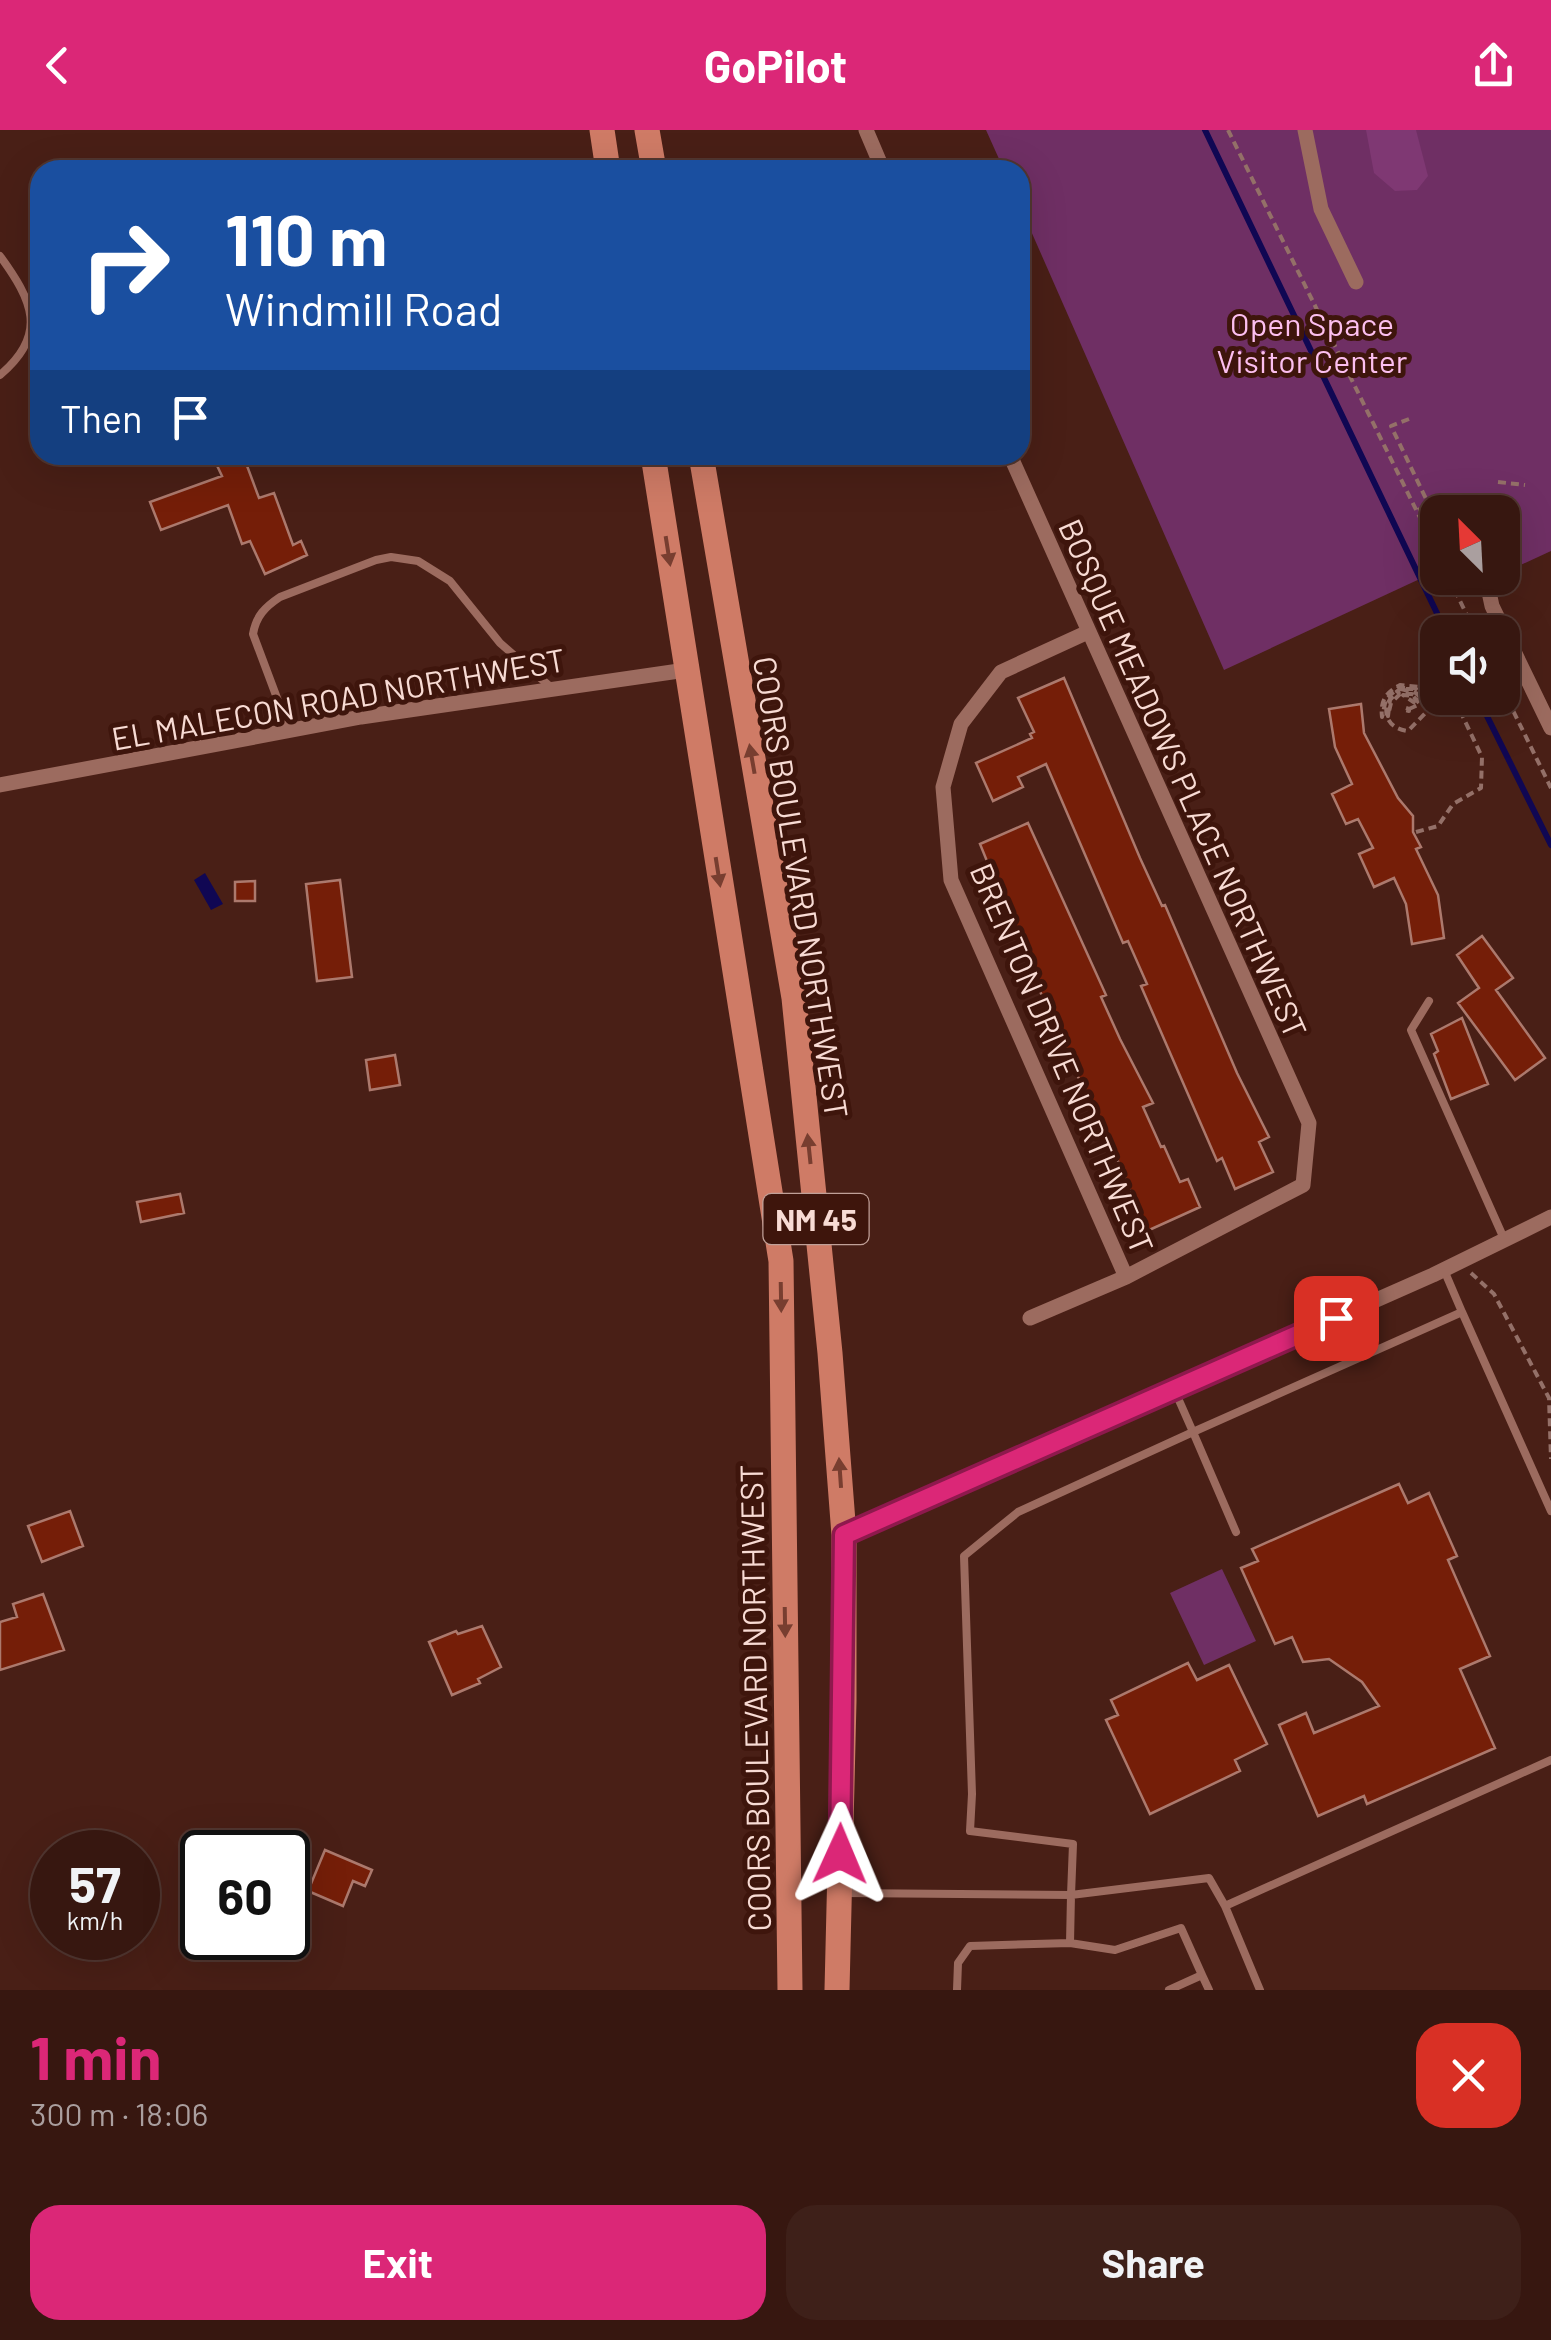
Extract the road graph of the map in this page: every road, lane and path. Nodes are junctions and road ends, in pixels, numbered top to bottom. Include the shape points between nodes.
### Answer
1 (602, 130) edge
2 (648, 130) edge
3 (866, 130) edge
4 (1228, 130) edge
5 (1305, 130) edge
6 (606, 160) edge
7 (652, 160) edge
8 (880, 160) edge
9 (0, 256) edge
10 (1356, 282) dead end
11 (30, 309) edge
12 (30, 331) edge
13 (0, 376) edge
14 (1409, 419) dead end
15 (655, 465) edge
16 (703, 465) edge
17 (1014, 465) edge
18 (1498, 482) dead end
19 (1524, 485) dead end
20 (1416, 511) junction
21 (1420, 519) edge
22 (1490, 595) edge
23 (1088, 632) junction
24 (686, 670) junction
25 (553, 689) junction
26 (1420, 689) edge
27 (1420, 692) edge
28 (1420, 694) edge
29 (1420, 697) edge
30 (1420, 699) edge
31 (1420, 704) edge
32 (1409, 709) dead end
33 (1423, 715) edge
34 (1462, 715) edge
35 (1515, 715) edge
36 (1551, 728) edge
37 (289, 730) junction
38 (0, 785) edge
39 (1551, 788) edge
40 (1416, 832) dead end
41 (1429, 1001) dead end
42 (1551, 1217) edge
43 (1504, 1241) junction
44 (1462, 1261) junction
45 (1444, 1270) junction
46 (1126, 1277) junction
47 (1462, 1312) junction
48 (1030, 1318) dead end
49 (1174, 1389) junction
50 (1193, 1432) junction
51 (1551, 1459) edge
52 (1551, 1511) edge
53 (1236, 1532) dead end
54 (844, 1535) junction
55 (1551, 1760) edge
56 (840, 1892) junction
57 (1071, 1895) junction
58 (1225, 1906) junction
59 (1070, 1943) junction
60 (1202, 1975) junction
61 (790, 1990) edge
62 (837, 1990) edge
63 (958, 1990) edge
64 (1168, 1990) edge
65 (1209, 1990) edge
66 (1260, 1990) edge

1 - 6 main road
2 - 7 main road
3 - 8 street
4 - 20 path
5 - 10 street via 1321,209
9 - 11 lane
12 - 13 lane via 22,353
14 - 20 path via 1390,426 1429,505
15 -> 24 main road, COORS BOULEVARD NORTHWEST / NM 45
54 -> 16 main road, COORS BOULEVARD NORTHWEST / NM 45 via 794,998
17 - 23 street, BOSQUE MEADOWS PLACE NORTHWEST
18 - 19 path
20 - 21 path
22 - 36 street
23 - 46 street, BRENTON DRIVE NORTHWEST via 1001,672 961,724 943,787 951,880
23 - 46 street, BOSQUE MEADOWS PLACE NORTHWEST via 1309,1123 1303,1185
24 - 25 street, EL MALECON ROAD NORTHWEST
24 -> 61 main road, COORS BOULEVARD NORTHWEST / NM 45 via 781,1260
25 - 37 street, EL MALECON ROAD NORTHWEST
25 - 37 lane via 500,643 442,573 391,557 280,596 255,620 253,634
26 - 27 path via 1419,688 1400,685 1385,696 1382,717 1386,699 1398,688
28 - 29 path via 1401,689
30 - 33 path via 1400,694 1388,716 1399,690 1386,708 1388,719 1408,731
31 - 32 path via 1403,695 1418,705
34 - 40 path via 1482,757 1481,788 1453,804 1438,826
35 - 39 path
37 - 38 street, EL MALECON ROAD NORTHWEST
41 - 43 lane via 1412,1030
42 - 43 street
43 - 44 street
44 - 45 street
44 - 51 path via 1494,1294 1549,1398
45 - 47 lane
45 - 49 street
46 - 48 street
47 - 50 lane
47 - 52 lane
49 - 50 lane
49 - 54 street
50 - 53 lane
50 - 57 lane via 1018,1512 964,1556 970,1831 1072,1844
54 - 56 main road, COORS BOULEVARD NORTHWEST / NM 45
55 - 58 lane
56 - 57 lane
56 - 62 main road, COORS BOULEVARD NORTHWEST / NM 45
57 - 58 lane via 1209,1878
57 - 59 lane
58 - 66 lane
59 - 60 lane via 1116,1950 1181,1928
59 - 63 lane via 970,1946 958,1962
60 - 64 lane
60 - 65 lane

